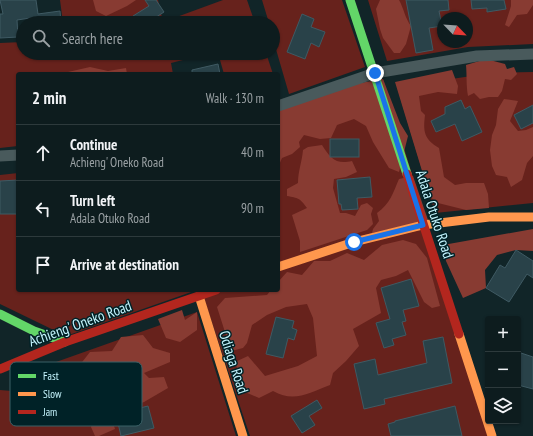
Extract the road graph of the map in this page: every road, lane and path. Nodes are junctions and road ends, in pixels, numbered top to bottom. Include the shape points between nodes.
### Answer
1 (350, 0) edge
2 (533, 54) edge
3 (375, 73) junction
4 (280, 105) edge
5 (16, 155) edge
6 (0, 156) edge
7 (533, 217) edge
8 (423, 225) junction
9 (280, 266) edge
10 (210, 292) edge
11 (199, 296) junction
12 (0, 314) edge
13 (65, 342) junction
14 (17, 362) edge
15 (10, 365) edge
16 (0, 369) edge
17 (243, 436) edge
18 (492, 436) edge

1 - 3 main road, Adala Otuko Road
2 - 3 street via 476,56
3 - 4 street
3 - 8 main road, Adala Otuko Road
5 - 6 street
7 - 8 main road via 489,217
8 - 9 main road via 354,242
8 - 18 main road, Adala Otuko Road
10 - 11 main road, Achieng' Oneko Road
11 - 13 main road, Achieng' Oneko Road
11 - 17 main road, Odiaga Road
12 - 13 main road via 34,331
13 - 14 main road, Achieng' Oneko Road
15 - 16 main road, Achieng' Oneko Road

